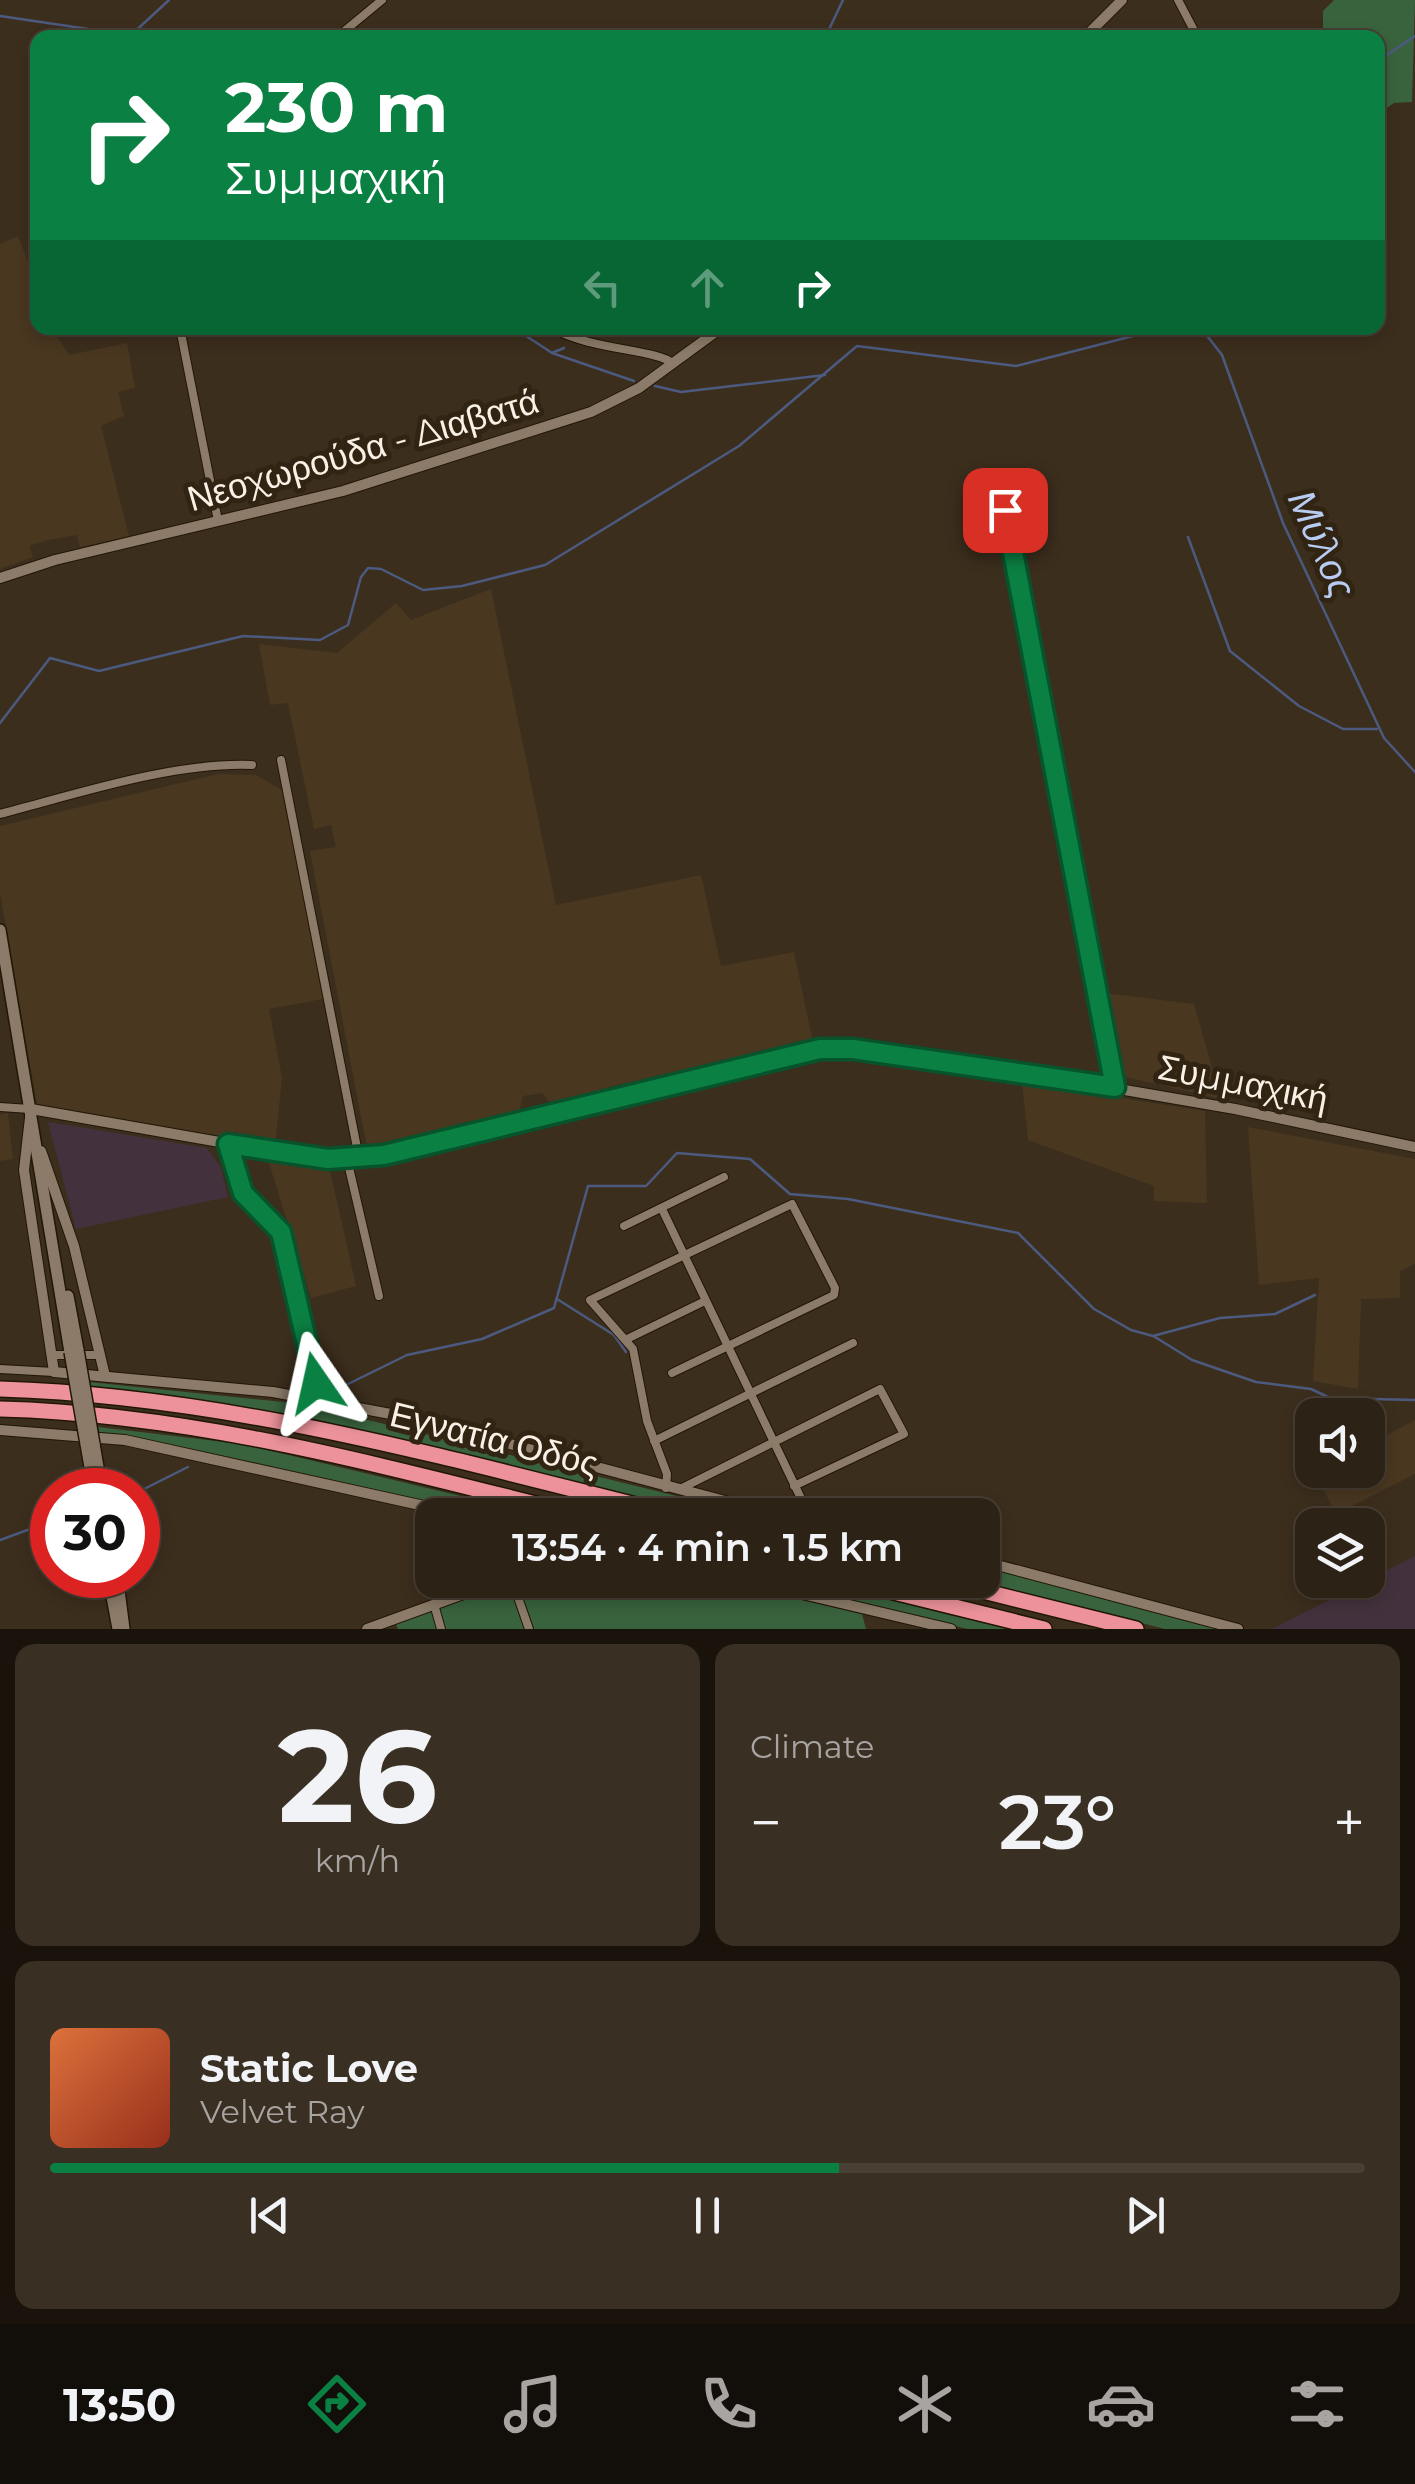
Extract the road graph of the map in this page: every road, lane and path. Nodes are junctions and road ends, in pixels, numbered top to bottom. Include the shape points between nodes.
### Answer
1 (382, 0) edge
2 (1122, 0) edge
3 (1178, 0) edge
4 (346, 30) edge
5 (1092, 30) edge
6 (1194, 30) edge
7 (181, 335) edge
8 (566, 335) edge
9 (711, 335) edge
10 (672, 363) junction
11 (1005, 510) dead end
12 (218, 521) junction
13 (0, 578) edge
14 (282, 760) dead end
15 (252, 764) dead end
16 (0, 814) edge
17 (0, 930) edge
18 (1115, 1087) junction
19 (0, 1107) edge
20 (32, 1109) junction
21 (36, 1138) junction
22 (228, 1144) junction
23 (1415, 1147) edge
24 (360, 1158) junction
25 (347, 1159) junction
26 (724, 1177) dead end
27 (662, 1208) junction
28 (624, 1226) dead end
29 (682, 1254) junction
30 (379, 1296) dead end
31 (705, 1301) junction
32 (627, 1339) junction
33 (852, 1343) dead end
34 (726, 1346) junction
35 (52, 1355) junction
36 (100, 1355) junction
37 (312, 1357) junction
38 (0, 1369) edge
39 (54, 1372) junction
40 (672, 1373) dead end
41 (318, 1375) junction
42 (105, 1376) junction
43 (0, 1388) edge
44 (749, 1394) junction
45 (308, 1398) junction
46 (355, 1407) junction
47 (0, 1409) edge
48 (0, 1430) edge
49 (772, 1440) junction
50 (654, 1441) junction
51 (90, 1444) junction
52 (92, 1468) edge
53 (96, 1468) edge
54 (794, 1486) junction
55 (671, 1490) junction
56 (507, 1498) edge
57 (606, 1498) edge
58 (705, 1498) edge
59 (800, 1498) edge
60 (415, 1504) edge
61 (1000, 1567) edge
62 (1000, 1595) edge
63 (114, 1598) edge
64 (119, 1598) edge
65 (451, 1598) edge
66 (518, 1598) edge
67 (819, 1598) edge
68 (917, 1598) edge
69 (434, 1604) junction
70 (121, 1629) edge
71 (367, 1629) edge
72 (441, 1629) edge
73 (529, 1629) edge
74 (951, 1629) edge
75 (1044, 1629) edge
76 (1136, 1629) edge
77 (1238, 1629) edge

1 - 4 street
2 - 5 street
3 - 6 street
7 - 12 street
8 - 10 street via 607,350 656,353
9 - 10 street, Νεοχωρούδα - Διαβατά
10 - 12 street, Νεοχωρούδα - Διαβατά via 622,398 572,418 343,490
11 - 18 street
12 - 13 street, Νεοχωρούδα - Διαβατά
14 - 24 street
15 - 16 street via 140,780
17 - 20 main road
18 - 23 street, Συμμαχική
18 - 24 street, Συμμαχική via 820,1049
19 - 20 street, Συμμαχική
20 - 21 main road
20 - 22 street, Συμμαχική
20 - 35 street via 24,1170
21 - 36 street via 74,1246
21 - 51 main road, bridge
22 - 25 street, Συμμαχική
22 - 37 street via 243,1193 281,1232
24 - 25 street, Συμμαχική
25 - 30 street
26 - 27 street
27 - 28 street
27 - 29 street
29 - 31 street
29 - 32 street via 592,1297 592,1307
29 - 34 street via 792,1204 821,1259 834,1295
31 - 32 street
31 - 34 street
32 - 50 street
33 - 44 street
34 - 40 street
34 - 44 street
35 - 36 street
35 - 39 street
36 - 42 street
37 - 41 street
37 - 45 street
38 - 39 street
39 - 42 street
41 - 45 street
41 - 46 street via 326,1390
42 - 45 street
43 - 57 highway, Εγνατία Οδός via 284,1420
44 - 49 street
44 - 50 street
45 - 46 street
46 - 55 street
47 - 56 highway, Εγνατία Οδός via 215,1430
48 - 60 street via 104,1436
49 - 54 street
49 - 54 street via 880,1389 904,1434
49 - 55 street
50 - 55 street
51 - 52 main road
51 - 53 main road
54 - 59 street
55 - 58 street
61 - 77 street
62 - 76 highway
63 - 70 main road
64 - 70 main road
65 - 69 street
66 - 73 street
67 - 74 street
68 - 75 highway
69 - 71 street
69 - 72 street

